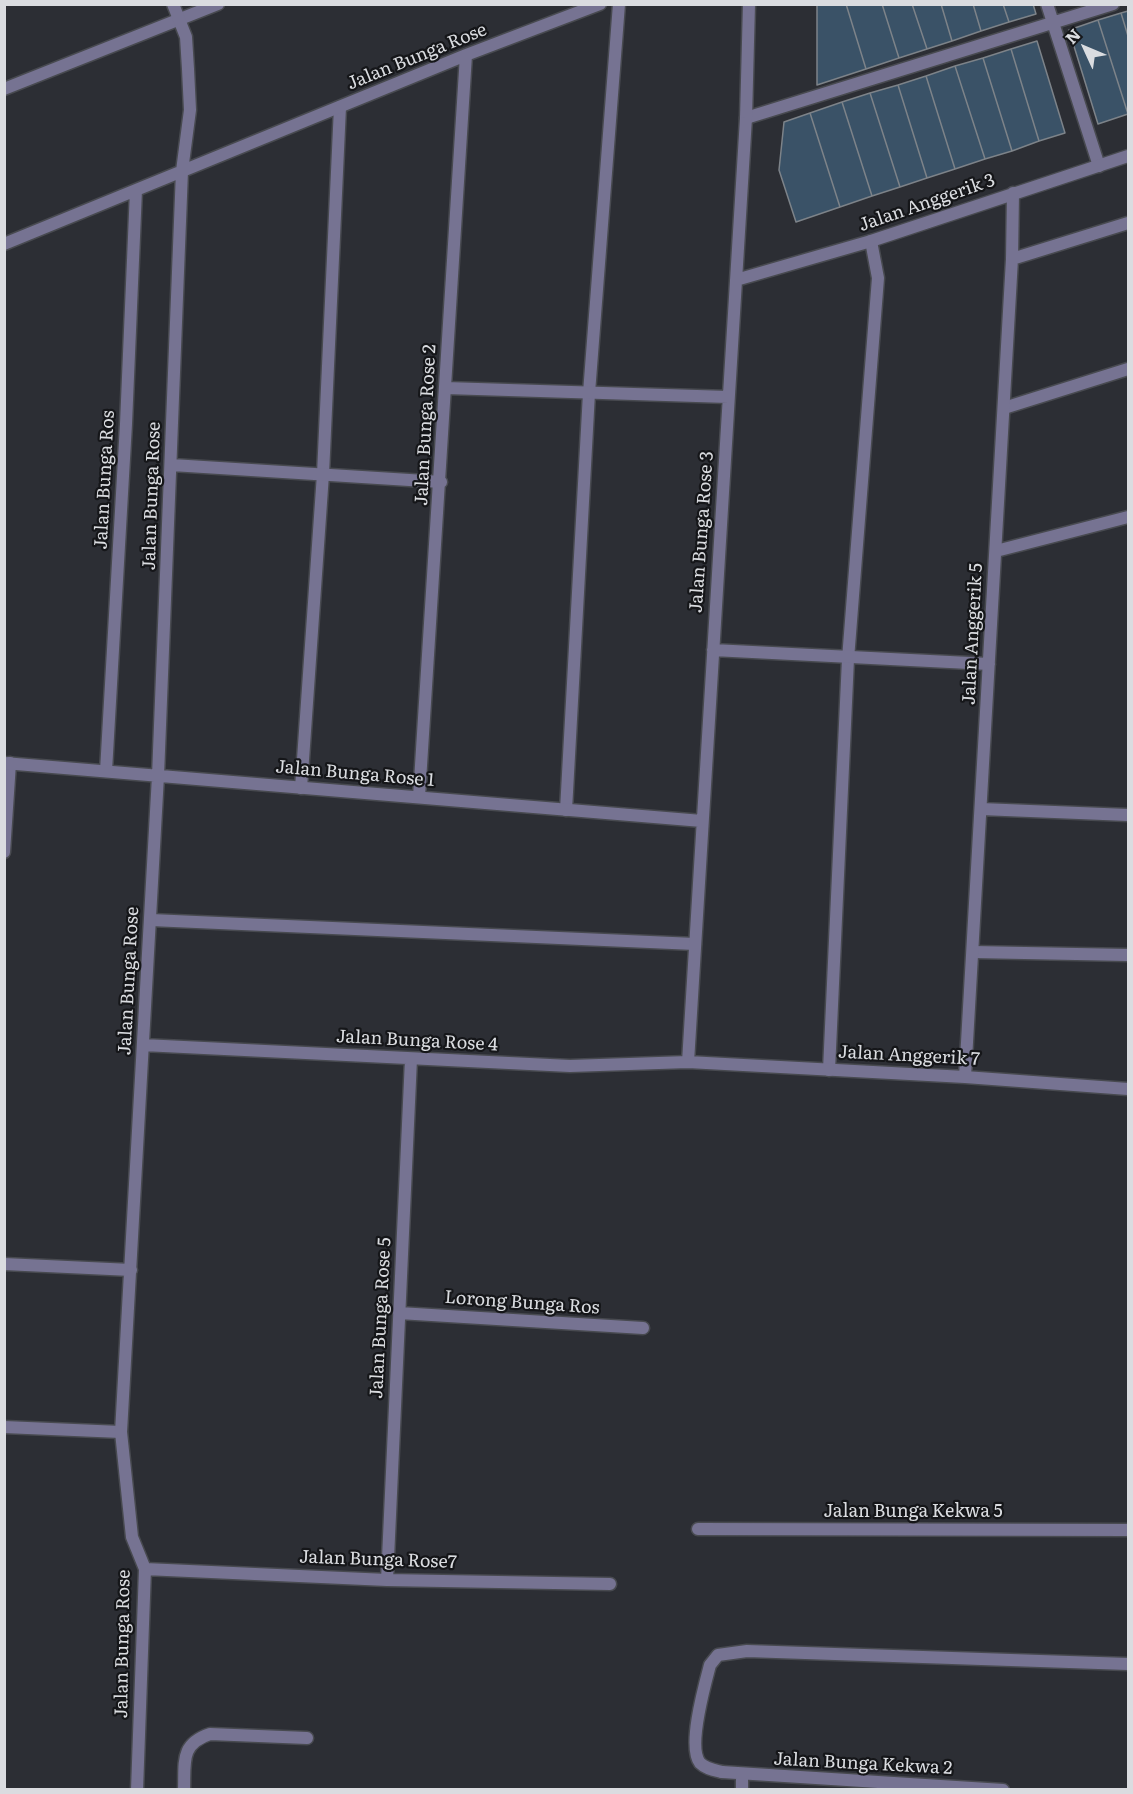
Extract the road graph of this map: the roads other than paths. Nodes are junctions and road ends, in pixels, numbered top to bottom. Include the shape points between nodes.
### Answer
1 (173, 4) edge
2 (218, 4) edge
3 (600, 4) edge
4 (619, 4) edge
5 (749, 4) edge
6 (1047, 4) edge
7 (1113, 4) edge
8 (178, 20) junction
9 (1053, 23) junction
10 (466, 55) junction
11 (4, 89) edge
12 (340, 107) junction
13 (746, 118) junction
14 (1128, 156) edge
15 (1099, 166) junction
16 (182, 171) junction
17 (136, 190) junction
18 (1012, 193) junction
19 (1128, 223) edge
20 (871, 241) junction
21 (4, 244) edge
22 (1012, 260) junction
23 (736, 280) junction
24 (1128, 369) edge
25 (446, 388) junction
26 (589, 393) junction
27 (728, 397) junction
28 (1004, 408) junction
29 (172, 465) junction
30 (323, 474) junction
31 (441, 482) junction
32 (1128, 518) edge
33 (996, 551) junction
34 (713, 650) junction
35 (848, 659) junction
36 (989, 664) junction
37 (7, 763) edge
38 (106, 771) junction
39 (159, 776) junction
40 (301, 788) junction
41 (419, 797) junction
42 (981, 809) junction
43 (566, 810) junction
44 (1128, 815) edge
45 (702, 821) junction
46 (4, 852) edge
47 (151, 920) junction
48 (695, 944) junction
49 (973, 951) junction
50 (1128, 955) edge
51 (143, 1045) junction
52 (411, 1059) junction
53 (688, 1062) junction
54 (829, 1070) junction
55 (965, 1077) junction
56 (1128, 1089) edge
57 (4, 1264) edge
58 (131, 1270) junction
59 (399, 1313) junction
60 (643, 1329) dead end
61 (4, 1427) edge
62 (122, 1432) junction
63 (698, 1529) dead end
64 (1128, 1530) edge
65 (145, 1569) junction
66 (387, 1580) junction
67 (610, 1584) dead end
68 (1128, 1664) edge
69 (307, 1738) dead end
70 (742, 1775) junction
71 (948, 1788) edge
72 (137, 1790) edge
73 (184, 1790) edge
74 (742, 1790) edge
75 (1003, 1790) edge

1 - 8 street, Jalan Bunga Rose
2 - 8 street
3 - 10 street, Jalan Bunga Rose
4 - 26 street
5 - 13 street, Jalan Bunga Rose 3
6 - 9 street
7 - 9 street
8 - 11 street
8 - 16 street, Jalan Bunga Rose via 186,37 190,110
9 - 13 street
9 - 15 street
10 - 12 street, Jalan Bunga Rose
10 - 25 street, Jalan Bunga Rose 2
12 - 16 street, Jalan Bunga Rose
12 - 30 street
13 - 23 street, Jalan Bunga Rose 3
14 - 15 street, Jalan Anggerik 3
15 - 18 street, Jalan Anggerik 3
16 - 17 street, Jalan Bunga Rose
16 - 29 street, Jalan Bunga Rose
17 - 21 street, Jalan Bunga Rose
17 - 38 street, Jalan Bunga Ros
18 - 20 street, Jalan Anggerik 3
18 - 22 street, Jalan Anggerik 5
19 - 22 street
20 - 23 street, Jalan Anggerik 3
20 - 35 street via 878,278
22 - 28 street, Jalan Anggerik 5
23 - 27 street, Jalan Bunga Rose 3
24 - 28 street
25 - 26 street
25 - 31 street, Jalan Bunga Rose 2
26 - 27 street
26 - 43 street
27 - 34 street, Jalan Bunga Rose 3
28 - 33 street, Jalan Anggerik 5
29 - 30 street
29 - 39 street, Jalan Bunga Rose
30 - 31 street
30 - 40 street
31 - 41 street, Jalan Bunga Rose 2
32 - 33 street
33 - 36 street, Jalan Anggerik 5
34 - 35 street
34 - 45 street, Jalan Bunga Rose 3
35 - 36 street
35 - 54 street
36 - 42 street, Jalan Anggerik 5
37 - 38 street, Jalan Bunga Rose 1
37 - 46 street
38 - 39 street, Jalan Bunga Rose 1
39 - 40 street, Jalan Bunga Rose 1
39 - 47 street, Jalan Bunga Rose
40 - 41 street, Jalan Bunga Rose 1
41 - 43 street, Jalan Bunga Rose 1
42 - 44 street
42 - 49 street, Jalan Anggerik 5
43 - 45 street, Jalan Bunga Rose 1
45 - 48 street, Jalan Bunga Rose 3
47 - 48 street
47 - 51 street, Jalan Bunga Rose
48 - 53 street, Jalan Bunga Rose 3
49 - 50 street
49 - 55 street, Jalan Anggerik 5
51 - 52 street, Jalan Bunga Rose 4
51 - 58 street, Jalan Bunga Rose
52 - 53 street, Jalan Bunga Rose 4 via 570,1066
52 - 59 street, Jalan Bunga Rose 5
53 - 54 street, Jalan Anggerik 7
54 - 55 street, Jalan Anggerik 7
55 - 56 street, Jalan Anggerik 7
57 - 58 street
58 - 62 street, Jalan Bunga Rose
59 - 60 street, Lorong Bunga Ros
59 - 66 street, Jalan Bunga Rose 5
61 - 62 street
62 - 65 street, Jalan Bunga Rose via 132,1537
63 - 64 street, Jalan Bunga Kekwa 5
65 - 66 street, Jalan Bunga Rose7
65 - 72 street, Jalan Bunga Rose
66 - 67 street, Jalan Bunga Rose7
68 - 70 street, Jalan Bunga Kekwa 2 via 747,1651 718,1655 710,1665 695,1742 700,1762 709,1769
69 - 73 street via 210,1734 200,1737 187,1751
70 - 71 street, Jalan Bunga Kekwa 2
70 - 74 street
71 - 75 street, Jalan Bunga Kekwa 2

